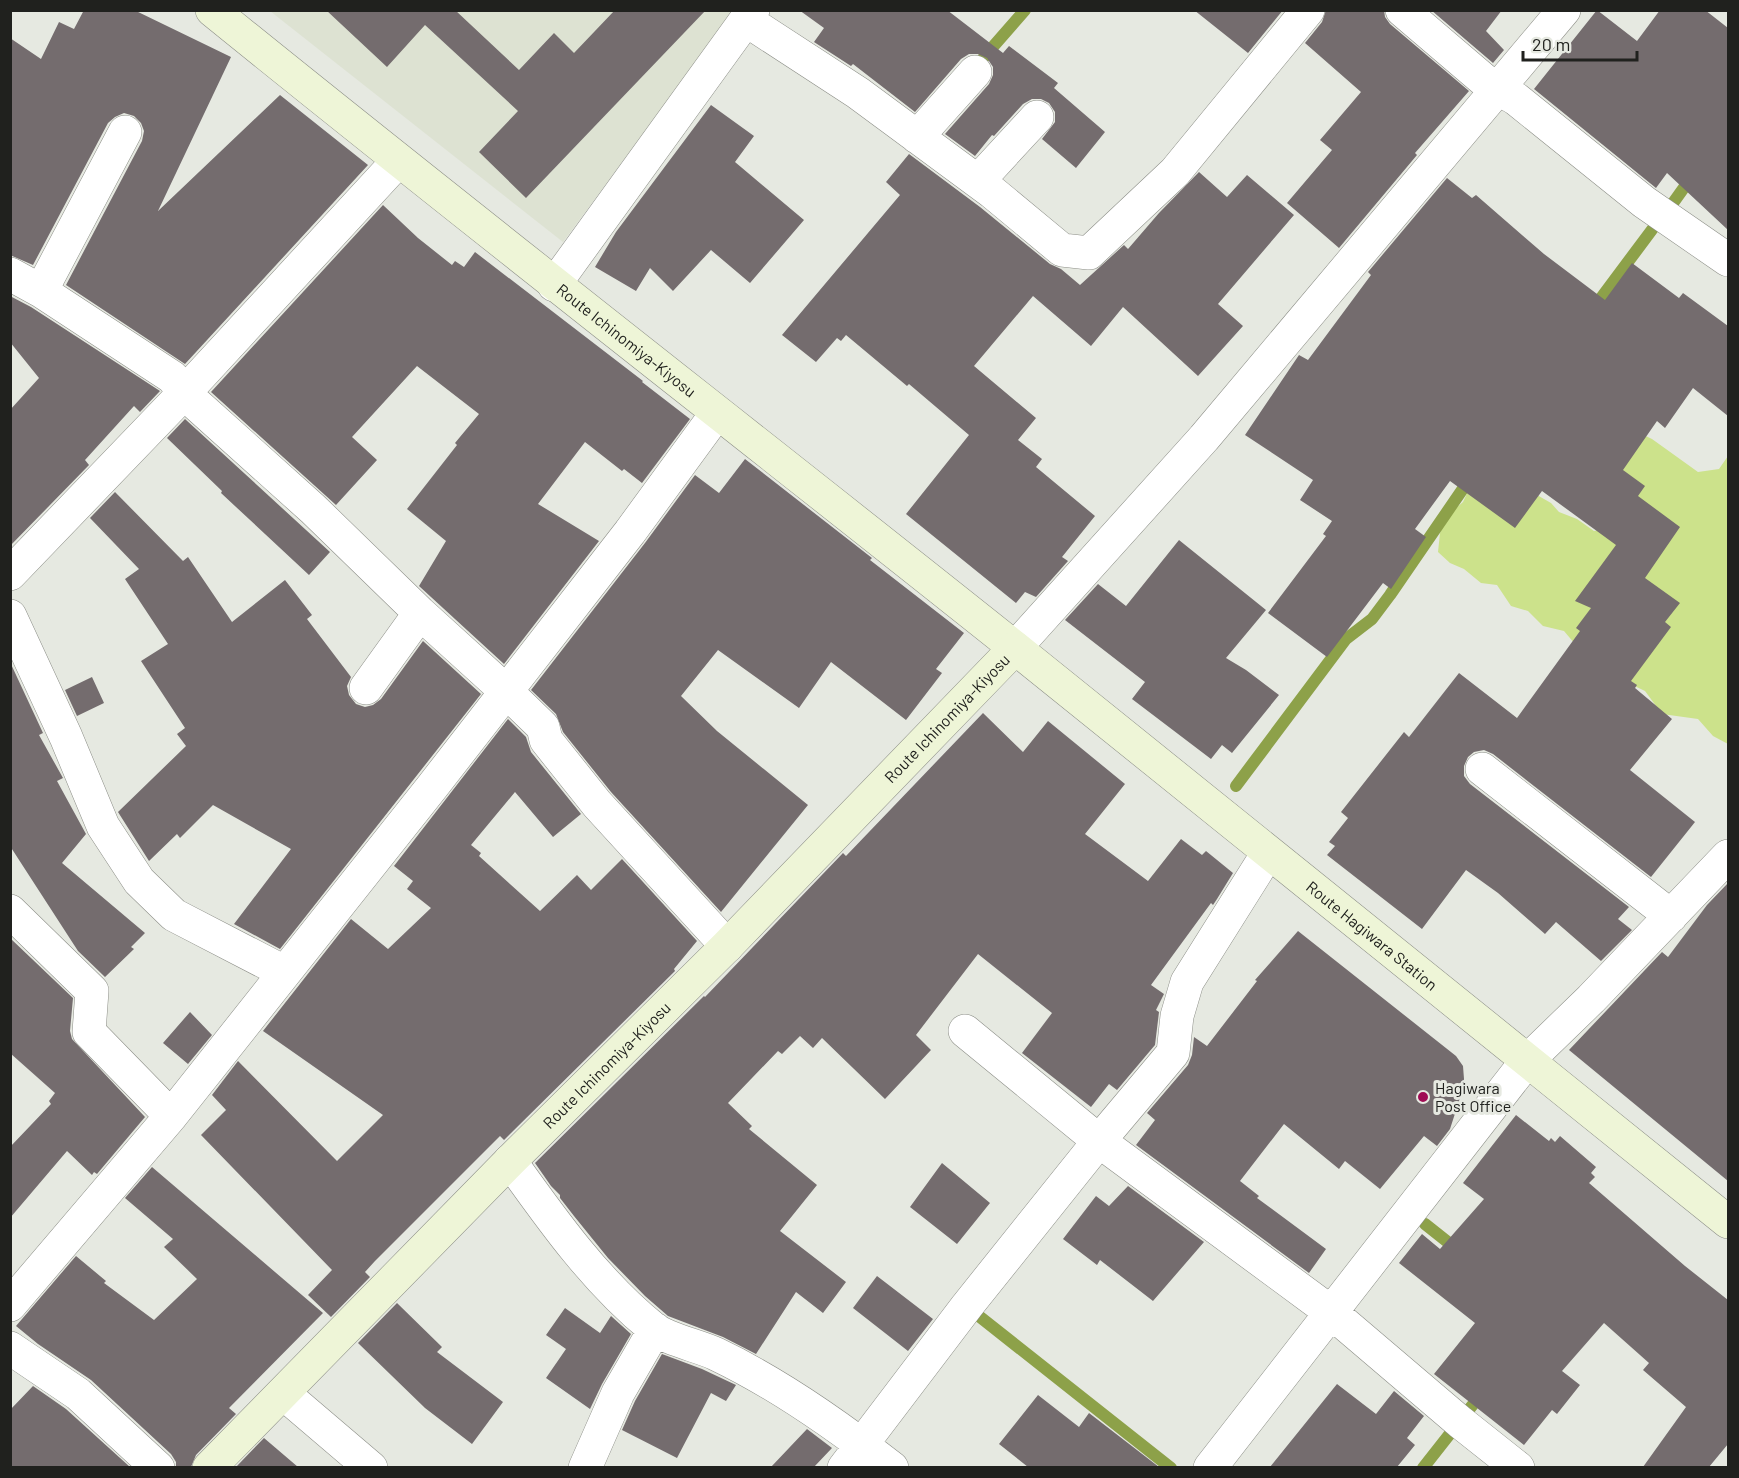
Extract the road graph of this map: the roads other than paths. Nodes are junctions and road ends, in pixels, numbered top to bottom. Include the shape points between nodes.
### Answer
1 (212, 10) edge
2 (1308, 10) edge
3 (1402, 10) edge
4 (1564, 10) edge
5 (749, 15) edge
6 (975, 72) dead end
7 (1499, 89) junction
8 (1037, 117) dead end
9 (125, 132) dead end
10 (917, 137) junction
11 (398, 161) junction
12 (978, 181) junction
13 (1728, 260) edge
14 (10, 274) edge
15 (554, 285) junction
16 (41, 291) junction
17 (186, 391) junction
18 (717, 412) junction
19 (10, 574) edge
20 (420, 613) junction
21 (10, 616) edge
22 (1015, 648) junction
23 (366, 688) dead end
24 (507, 692) junction
25 (1482, 769) dead end
26 (1268, 853) junction
27 (1728, 856) edge
28 (11, 912) edge
29 (1671, 916) junction
30 (727, 946) junction
31 (284, 972) junction
32 (965, 1031) dead end
33 (1526, 1062) junction
34 (171, 1116) junction
35 (1099, 1141) junction
36 (510, 1161) junction
37 (1728, 1222) edge
38 (10, 1305) edge
39 (1332, 1313) junction
40 (655, 1329) junction
41 (10, 1348) edge
42 (283, 1393) junction
43 (853, 1456) edge
44 (158, 1467) edge
45 (209, 1467) edge
46 (371, 1467) edge
47 (585, 1467) edge
48 (892, 1467) edge
49 (1210, 1467) edge
50 (1518, 1467) edge

1 - 11 main road, Route Ichinomiya-Kiyosu
2 - 12 street via 1175,172 1089,253 1062,250
3 - 7 street
4 - 7 street
5 - 10 street
5 - 15 street
6 - 10 street
7 - 13 street via 1644,202
7 - 22 street via 1204,438
8 - 12 street
9 - 16 street
10 - 12 street
11 - 15 main road, Route Ichinomiya-Kiyosu
11 - 17 street
14 - 16 street
15 - 18 main road, Route Ichinomiya-Kiyosu
16 - 17 street via 172,377
17 - 19 street
17 - 20 street
18 - 22 main road, Route Ichinomiya-Kiyosu
18 - 24 street
20 - 23 street
20 - 24 street
21 - 31 street via 104,826 139,881 174,915
22 - 26 main road, Route Hagiwara Station
22 - 30 main road, Route Ichinomiya-Kiyosu
24 - 30 street via 543,727 546,740 597,804
24 - 31 street
25 - 29 street
26 - 33 main road, Route Hagiwara Station
26 - 35 street via 1187,982 1177,1016 1173,1053
27 - 29 street
28 - 34 street via 92,991 89,1032
29 - 33 street
30 - 36 main road, Route Ichinomiya-Kiyosu
31 - 34 street
32 - 35 street
33 - 37 main road, Route Hagiwara Station
33 - 39 street
34 - 38 street
35 - 39 street
35 - 43 street
36 - 40 street via 556,1225 611,1288
36 - 42 main road, Route Ichinomiya-Kiyosu
39 - 49 street
39 - 50 street
40 - 43 street via 716,1354 788,1393
40 - 47 street via 618,1393
41 - 44 street via 78,1394
42 - 45 main road, Route Ichinomiya-Kiyosu
42 - 46 street
43 - 48 street

